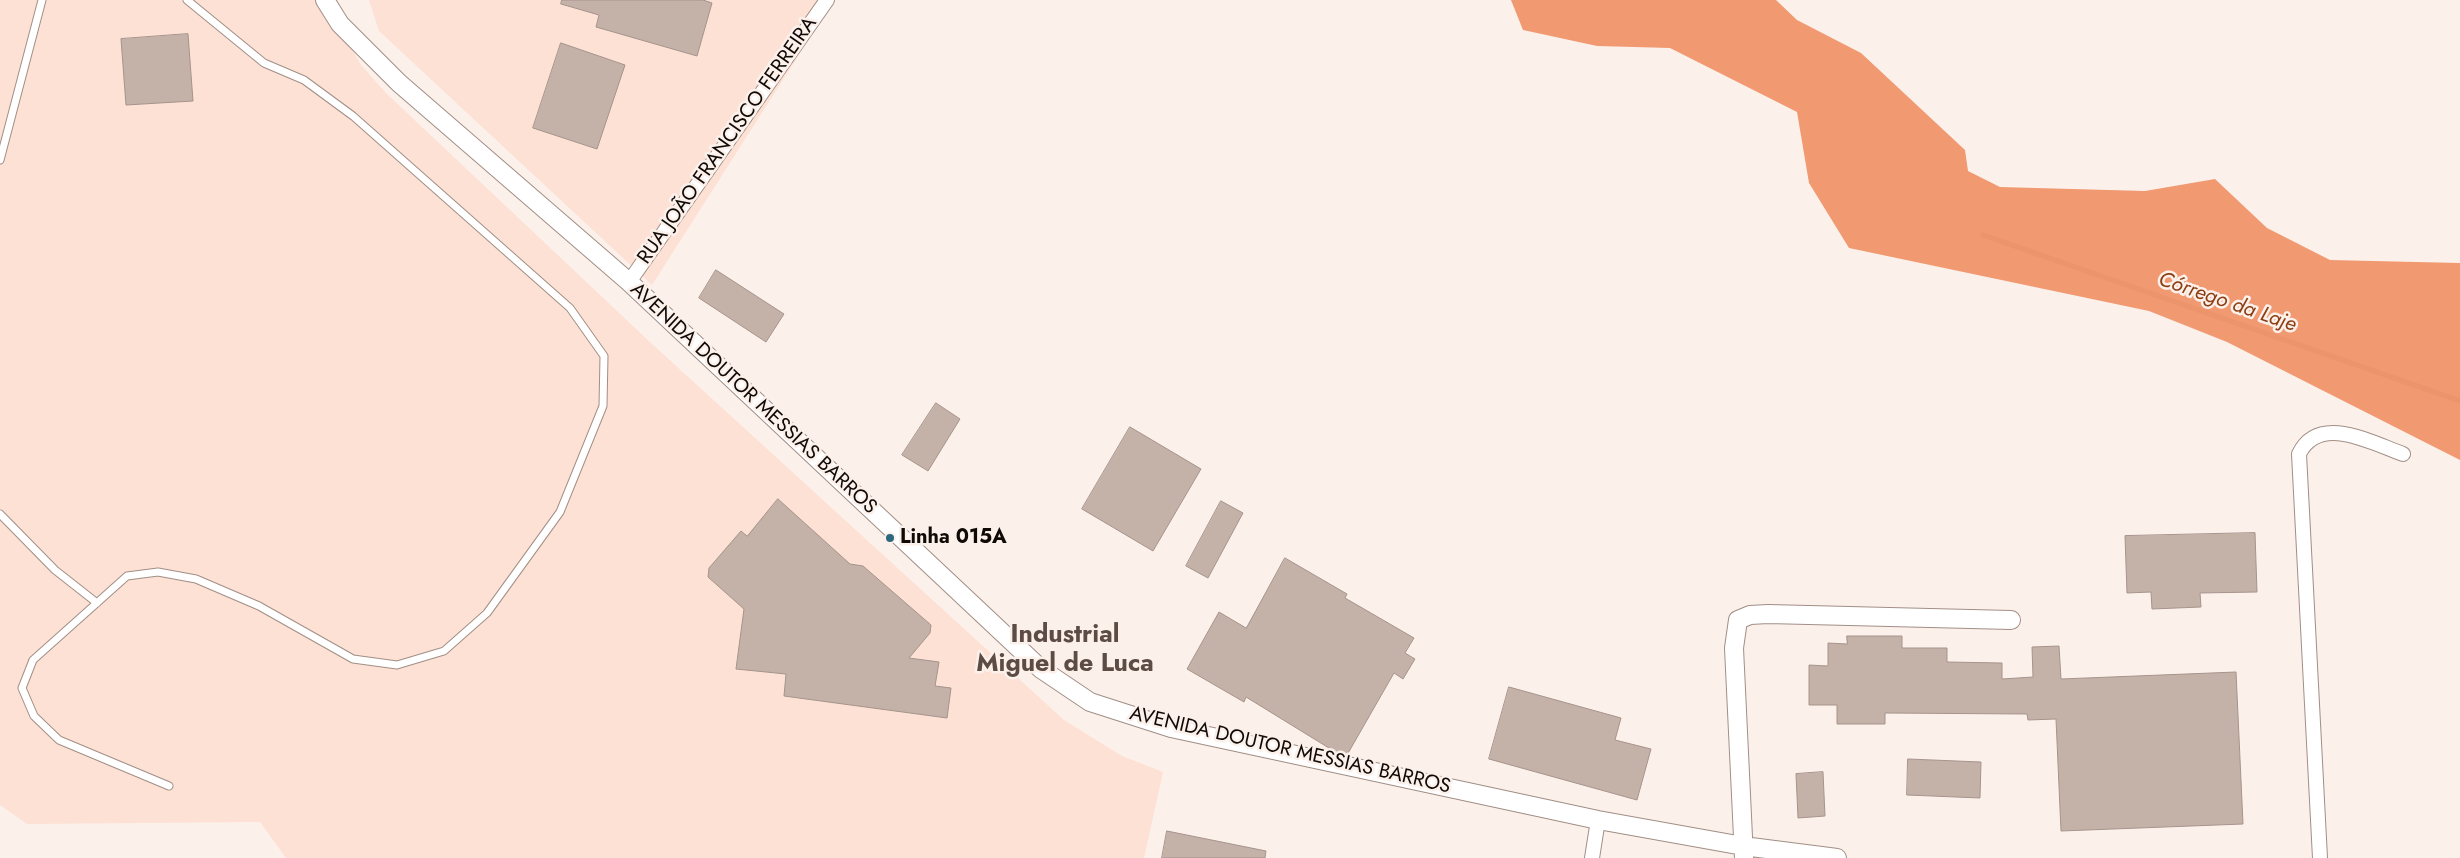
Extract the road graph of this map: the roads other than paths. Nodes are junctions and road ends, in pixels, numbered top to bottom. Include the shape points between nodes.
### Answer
1 (42, 0) edge
2 (187, 0) edge
3 (325, 0) edge
4 (335, 0) edge
5 (827, 0) edge
6 (340, 24) junction
7 (0, 160) edge
8 (629, 282) junction
9 (2403, 454) dead end
10 (0, 514) edge
11 (97, 603) junction
12 (2010, 620) dead end
13 (169, 786) dead end
14 (1598, 820) junction
15 (1743, 852) edge
16 (1592, 858) edge
17 (1837, 858) edge
18 (2320, 858) edge

1 - 7 lane
2 - 11 lane via 264,63 304,80 353,116 570,308 604,356 604,406 560,512 487,613 444,651 397,665 353,659 259,606 196,579 158,572 127,576
3 - 6 street, AVENIDA DOUTOR MESSIAS BARROS
4 - 6 street
5 - 8 street, RUA JOÃO FRANCISCO FERREIRA
6 - 8 street, AVENIDA DOUTOR MESSIAS BARROS via 399,83
8 - 14 street, AVENIDA DOUTOR MESSIAS BARROS via 1041,669 1090,702 1171,728
9 - 18 street via 2345,434 2325,432 2310,438 2299,454
10 - 11 lane via 54,570
11 - 13 lane via 34,660 22,688 34,716 59,740
12 - 15 street via 1768,614 1750,615 1738,620 1734,648
14 - 15 street, AVENIDA DOUTOR MESSIAS BARROS
14 - 16 street
15 - 17 street, AVENIDA DOUTOR MESSIAS BARROS

